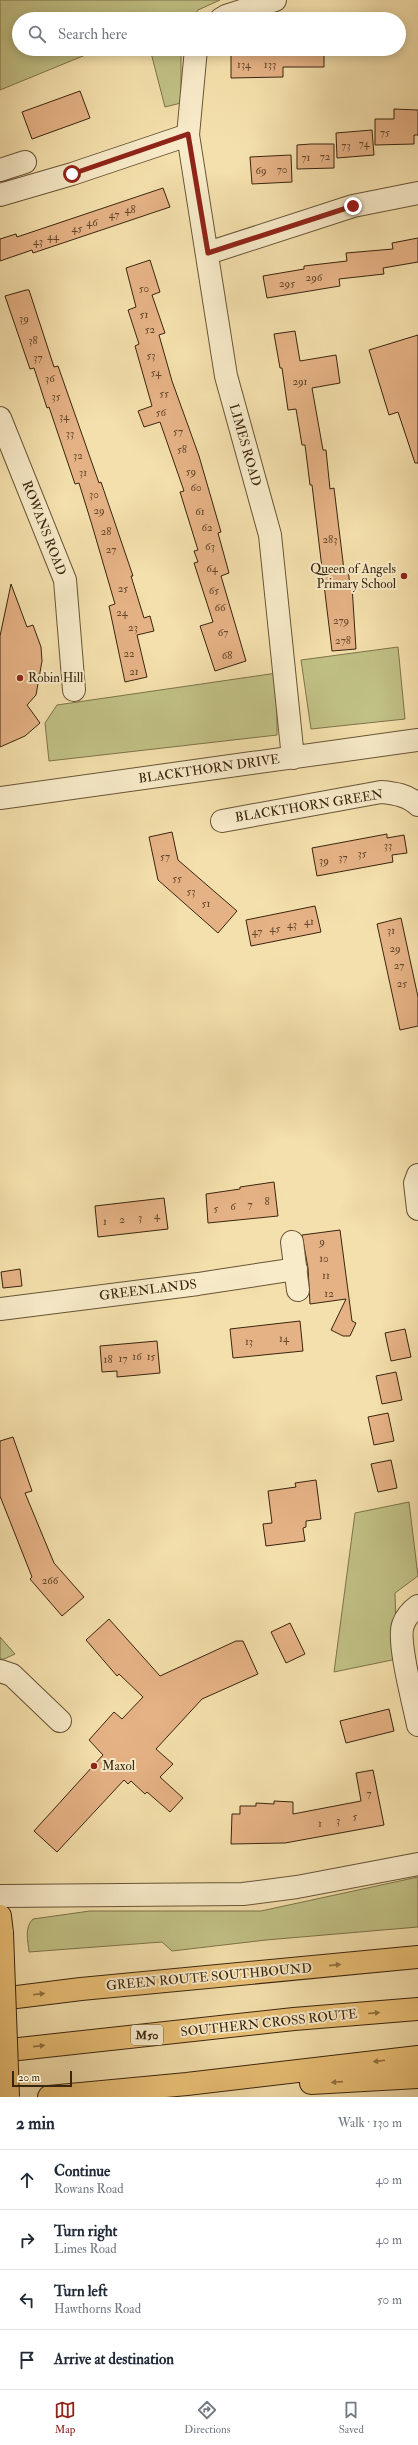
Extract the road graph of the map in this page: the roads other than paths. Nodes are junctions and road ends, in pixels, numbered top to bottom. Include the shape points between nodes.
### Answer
1 (276, 0) edge
2 (238, 12) edge
3 (195, 56) edge
4 (188, 134) junction
5 (25, 162) dead end
6 (0, 170) edge
7 (418, 194) edge
8 (0, 195) edge
9 (208, 253) junction
10 (0, 418) edge
11 (74, 690) dead end
12 (418, 740) edge
13 (292, 758) junction
14 (0, 798) edge
15 (418, 805) edge
16 (222, 821) dead end
17 (418, 1175) edge
18 (418, 1209) edge
19 (292, 1242) dead end
20 (0, 1309) edge
21 (418, 1606) edge
22 (0, 1671) edge
23 (60, 1721) dead end
24 (418, 1725) edge
25 (418, 1864) edge
26 (0, 1896) edge
27 (1, 1925) edge
28 (418, 1956) edge
29 (0, 1999) edge
30 (418, 2009) edge
31 (0, 2051) edge
32 (418, 2057) edge
33 (418, 2077) edge
34 (187, 2084) junction
35 (8, 2097) edge
36 (49, 2097) edge

1 - 2 street
3 - 4 street, LIMES ROAD
4 - 8 street via 72,174
4 - 9 street, LIMES ROAD
5 - 6 street
7 - 9 street via 353,206
9 - 13 street, LIMES ROAD via 226,376 270,535
10 - 11 street, ROWANS ROAD via 65,580
12 - 13 street, BLACKTHORN DRIVE
13 - 14 street, BLACKTHORN DRIVE
15 - 16 street, BLACKTHORN GREEN via 414,800 398,794 381,792
17 - 18 street via 415,1183
19 - 20 street, GREENLANDS via 297,1280 198,1284
21 - 24 street via 410,1611 402,1626 402,1641
22 - 23 street via 12,1675
25 - 26 street via 297,1887 243,1894
27 - 35 main road, bridge
29 -> 28 main road, GREEN ROUTE SOUTHBOUND
31 -> 30 main road, SOUTHERN CROSS ROUTE / M50 via 294,2019
32 -> 34 main road
33 -> 34 main road via 256,2087
34 - 36 main road

